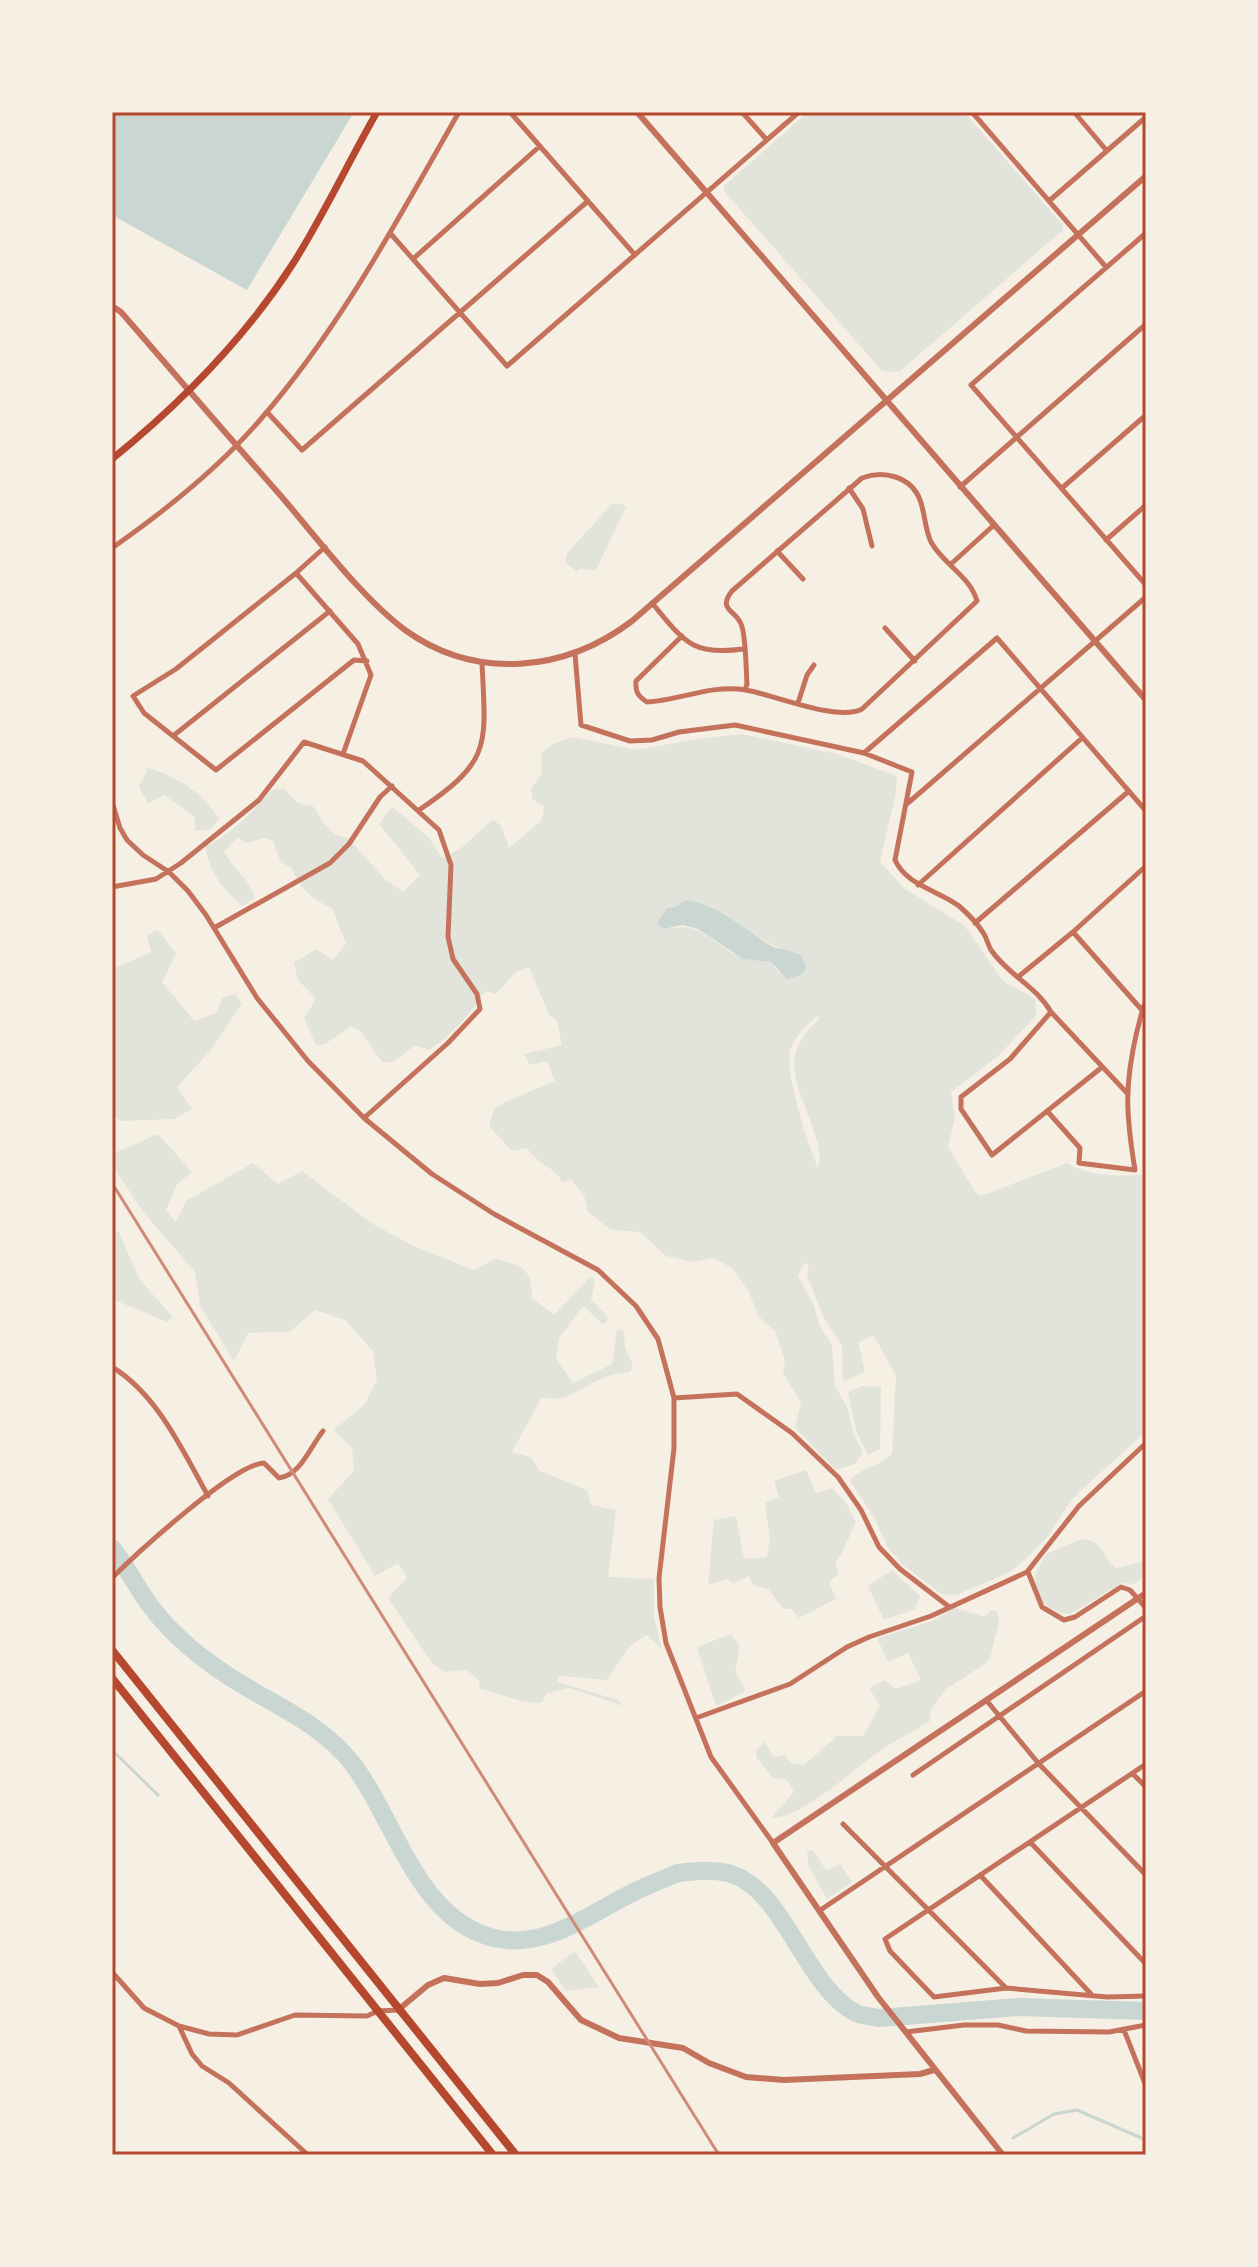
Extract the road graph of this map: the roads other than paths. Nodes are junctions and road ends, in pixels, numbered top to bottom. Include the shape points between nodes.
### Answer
1 (377, 112) edge
2 (459, 112) edge
3 (510, 112) edge
4 (637, 112) edge
5 (742, 112) edge
6 (799, 112) edge
7 (972, 112) edge
8 (1074, 112) edge
9 (1146, 117) edge
10 (767, 140) junction
11 (540, 146) junction
12 (1107, 151) junction
13 (1146, 176) edge
14 (706, 193) junction
15 (588, 201) junction
16 (1049, 201) junction
17 (390, 233) junction
18 (1146, 233) edge
19 (1078, 234) junction
20 (635, 255) junction
21 (413, 259) junction
22 (1106, 267) junction
23 (112, 306) edge
24 (460, 313) junction
25 (1146, 324) edge
26 (188, 389) junction
27 (886, 401) junction
28 (267, 412) junction
29 (1146, 415) edge
30 (1017, 437) junction
31 (236, 445) junction
32 (112, 459) edge
33 (960, 487) junction
34 (849, 488) junction
35 (1062, 488) junction
36 (1146, 505) edge
37 (994, 525) junction
38 (1106, 540) junction
39 (872, 546) dead end
40 (326, 547) junction
41 (112, 548) edge
42 (777, 551) junction
43 (951, 564) junction
44 (296, 573) junction
45 (803, 579) dead end
46 (1146, 585) edge
47 (1146, 597) edge
48 (652, 603) junction
49 (330, 611) junction
50 (885, 628) dead end
51 (682, 636) junction
52 (1095, 642) junction
53 (743, 649) junction
54 (575, 654) junction
55 (367, 661) junction
56 (915, 661) junction
57 (482, 663) junction
58 (814, 665) dead end
59 (1039, 689) junction
60 (745, 690) junction
61 (1146, 700) edge
62 (798, 703) junction
63 (173, 736) junction
64 (1082, 738) junction
65 (864, 753) junction
66 (343, 754) junction
67 (392, 786) junction
68 (1129, 791) junction
69 (112, 802) edge
70 (907, 803) junction
71 (419, 810) junction
72 (1146, 811) edge
73 (1146, 866) edge
74 (169, 872) junction
75 (918, 885) junction
76 (112, 887) edge
77 (975, 923) junction
78 (214, 928) junction
79 (1073, 932) junction
80 (1018, 977) junction
81 (1146, 1001) edge
82 (1142, 1009) junction
83 (1051, 1012) junction
84 (1101, 1068) junction
85 (1127, 1093) junction
86 (1048, 1112) junction
87 (364, 1118) junction
88 (112, 1367) edge
89 (674, 1398) junction
90 (323, 1431) dead end
91 (1146, 1443) edge
92 (208, 1496) junction
93 (1027, 1572) junction
94 (114, 1577) edge
95 (1146, 1593) edge
96 (1138, 1598) junction
97 (949, 1606) junction
98 (1146, 1608) edge
99 (1146, 1616) edge
100 (112, 1650) edge
101 (112, 1678) edge
102 (1146, 1691) edge
103 (987, 1701) junction
104 (998, 1717) junction
105 (696, 1718) junction
106 (1039, 1764) junction
107 (1146, 1764) edge
108 (1133, 1773) junction
109 (913, 1775) dead end
110 (1146, 1787) edge
111 (1081, 1807) junction
112 (843, 1824) dead end
113 (1030, 1842) junction
114 (773, 1843) junction
115 (886, 1867) junction
116 (980, 1875) junction
117 (1146, 1875) edge
118 (928, 1909) junction
119 (818, 1912) junction
120 (1146, 1964) edge
121 (112, 1972) edge
122 (1006, 1988) junction
123 (1092, 1995) junction
124 (1146, 1996) edge
125 (398, 2010) junction
126 (378, 2011) junction
127 (1146, 2025) edge
128 (179, 2026) junction
129 (903, 2030) junction
130 (1124, 2030) junction
131 (934, 2070) junction
132 (1146, 2086) edge
133 (308, 2155) edge
134 (493, 2155) edge
135 (516, 2155) edge
136 (1003, 2155) edge

1 - 26 main road via 294,261 231,345
2 - 17 street
3 - 11 street
4 - 14 street
5 - 10 street
6 - 10 street
7 - 16 street
8 - 12 street
9 - 12 street
10 - 14 street
11 - 15 street
11 - 21 street
12 - 16 street
13 - 19 street
14 - 20 street
14 - 27 street
15 - 20 street
15 - 24 street
16 - 19 street
17 - 21 street
17 - 28 street via 349,303
18 - 22 street
19 - 22 street
19 - 27 street
20 - 24 street via 507,366
21 - 24 street
22 - 30 street via 971,385
23 - 26 street
24 - 28 street via 302,450
25 - 30 street
26 - 31 street
26 - 32 main road
27 - 33 street
27 - 48 street
28 - 31 street
29 - 35 street
30 - 33 street
30 - 35 street
31 - 40 street
31 - 41 street via 181,496
33 - 37 street
34 - 39 street via 863,509
34 - 42 street
34 - 43 street via 878,474 911,486 920,499 931,542
35 - 38 street
36 - 38 street
37 - 43 street
37 - 52 street
38 - 46 street
40 - 44 street
40 - 57 street via 375,604 406,630
42 - 45 street
42 - 53 street via 727,598 728,610 742,625
43 - 56 street via 977,601
44 - 49 street
44 - 63 street via 176,669 133,696 144,713
47 - 52 street
48 - 51 street
48 - 54 street via 616,632
49 - 55 street
49 - 63 street
50 - 56 street
51 - 53 street via 715,653
51 - 60 street via 636,681 640,697 647,702 725,688
52 - 59 street
52 - 61 street
53 - 60 street
54 - 57 street via 519,665
54 - 65 street via 581,725 630,741 735,725
55 - 63 street via 354,660 216,770
55 - 66 street via 371,675
56 - 62 street via 857,712
57 - 71 street via 481,749 468,773
58 - 62 street
59 - 64 street
59 - 65 street via 997,638
59 - 70 street
60 - 62 street
64 - 68 street
64 - 75 street
65 - 70 street via 912,772
66 - 67 street via 363,761
66 - 74 street via 304,742 259,800
67 - 71 street
67 - 78 street via 330,863
68 - 72 street
68 - 77 street
69 - 74 street via 127,840
70 - 75 street via 895,860
71 - 87 street via 439,830 448,849 448,937 453,959 477,994 480,1009
73 - 79 street
74 - 76 street
74 - 78 street
75 - 77 street via 951,901
77 - 80 street via 989,948
78 - 87 street via 257,998
79 - 80 street
79 - 82 street
80 - 83 street via 1042,996
81 - 82 street
82 - 85 street
83 - 84 street
83 - 86 street via 1010,1059 961,1097 961,1109 992,1155
84 - 85 street
84 - 86 street
85 - 86 street via 1135,1170 1079,1163 1080,1148
87 - 89 street via 432,1174 598,1270 636,1306 658,1339
88 - 92 street via 128,1376 170,1429
89 - 97 street via 737,1394 792,1433 838,1477 879,1547
89 - 105 street via 660,1607 666,1643
90 - 92 street via 289,1476 279,1478 268,1465 257,1463
91 - 93 street via 1079,1506
92 - 94 street via 171,1522
93 - 96 street via 1042,1607 1064,1620 1121,1587
93 - 97 street
95 - 96 street
96 - 98 street
96 - 103 street
97 - 105 street via 847,1647 790,1684
99 - 104 street
100 - 125 highway
101 - 126 highway
102 - 106 street
103 - 104 street
103 - 114 street
104 - 106 street
104 - 109 street
105 - 114 street via 711,1757
106 - 111 street
106 - 115 street
107 - 108 street
108 - 110 street
108 - 111 street
111 - 113 street
111 - 117 street
112 - 115 street
113 - 116 street
113 - 120 street
114 - 119 street
115 - 118 street
115 - 119 street
116 - 118 street
116 - 123 street
118 - 122 street
118 - 122 street via 885,1939 934,1997
119 - 129 street
121 - 128 street via 144,2008
122 - 123 street
123 - 124 street
125 - 126 street
125 - 131 street via 444,1978 480,1984 537,1975 593,2026 619,2038 683,2048 746,2077 784,2080
125 - 135 highway
126 - 128 street via 367,2016 295,2015 237,2035
126 - 134 highway
127 - 130 street
128 - 133 street via 202,2066 229,2083
129 - 130 street via 975,2025 1041,2032
129 - 131 street
130 - 132 street
131 - 136 street

